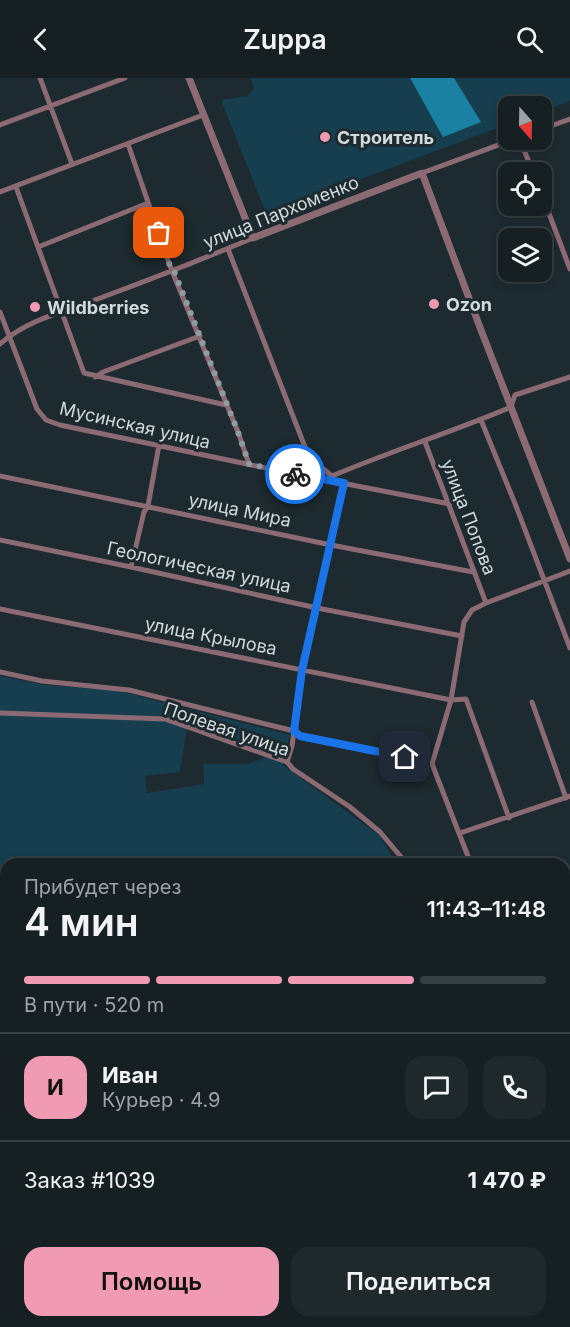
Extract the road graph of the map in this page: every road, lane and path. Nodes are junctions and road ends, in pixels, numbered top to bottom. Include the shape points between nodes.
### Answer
1 (40, 78) edge
2 (125, 78) edge
3 (189, 78) edge
4 (50, 106) junction
5 (203, 116) junction
6 (570, 119) edge
7 (0, 125) edge
8 (552, 125) edge
9 (128, 144) junction
10 (498, 145) edge
11 (72, 164) junction
12 (422, 173) junction
13 (16, 187) junction
14 (0, 192) edge
15 (148, 203) junction
16 (550, 216) edge
17 (253, 238) junction
18 (38, 247) junction
19 (228, 249) junction
20 (570, 269) edge
21 (174, 271) junction
22 (0, 312) edge
23 (61, 313) junction
24 (9, 336) junction
25 (200, 336) junction
26 (0, 344) edge
27 (570, 376) edge
28 (95, 377) junction
29 (226, 405) junction
30 (511, 407) junction
31 (481, 420) junction
32 (425, 442) junction
33 (159, 445) junction
34 (249, 464) junction
35 (0, 476) edge
36 (331, 478) junction
37 (344, 483) junction
38 (450, 504) junction
39 (148, 506) junction
40 (0, 540) edge
41 (331, 544) junction
42 (570, 559) edge
43 (131, 567) junction
44 (570, 571) edge
45 (473, 572) junction
46 (544, 580) junction
47 (486, 603) junction
48 (317, 608) junction
49 (0, 609) edge
50 (462, 636) junction
51 (570, 648) edge
52 (302, 670) junction
53 (0, 672) edge
54 (451, 700) junction
55 (532, 702) dead end
56 (0, 714) edge
57 (294, 731) junction
58 (287, 762) junction
59 (432, 764) junction
60 (568, 797) edge
61 (509, 818) junction
62 (460, 833) junction
63 (402, 858) edge
64 (469, 858) edge

1 - 4 street
2 - 4 street
3 - 5 street
4 - 7 street
4 - 11 street
5 - 9 street
5 - 17 street
6 - 8 street
9 - 11 street
9 - 15 street
10 - 12 street, улица Пархоменко
11 - 13 street
12 - 17 street, улица Пархоменко
12 - 30 street
13 - 14 street
13 - 18 street
15 - 18 street
15 - 21 street
16 - 20 street
17 - 19 street, улица Пархоменко
18 - 23 street
19 - 21 street, улица Пархоменко
19 - 36 street via 304,447
21 - 23 street, улица Пархоменко
21 - 25 street
22 - 24 street
23 - 24 street, улица Пархоменко
23 - 28 street via 84,373
24 - 26 street, улица Пархоменко
24 - 33 street, Мусинская улица via 37,410 46,420
25 - 28 street
25 - 29 street
27 - 30 street via 515,396
28 - 29 street
29 - 34 street
30 - 31 street
30 - 42 street
31 - 32 street
31 - 46 street
32 - 36 street
32 - 38 street, улица Попова
33 - 34 street, Мусинская улица
33 - 39 street
34 - 36 street, Мусинская улица
35 - 39 street, улица Мира
36 - 37 street, Мусинская улица
37 - 38 street, Мусинская улица
37 - 41 street
38 - 45 street, улица Попова
39 - 41 street, улица Мира
39 - 43 street
40 - 43 street, Геологическая улица
41 - 45 street, улица Мира
41 - 48 street
43 - 48 street, Геологическая улица
44 - 46 street
45 - 47 street, улица Попова
46 - 47 street
46 - 51 street
47 - 50 street via 472,610 464,622
48 - 50 street, Геологическая улица
48 - 52 street
49 - 52 street, улица Крылова
50 - 54 street
52 - 54 street, улица Крылова
52 - 57 street
53 - 57 street via 42,681 129,690
54 - 59 street
54 - 61 street via 466,699
55 - 60 street
56 - 58 street, Полевая улица via 165,719
57 - 58 street
57 - 59 street via 300,736
58 - 63 street, Полевая улица via 380,832
59 - 62 street
60 - 61 street
61 - 62 street
62 - 64 street

